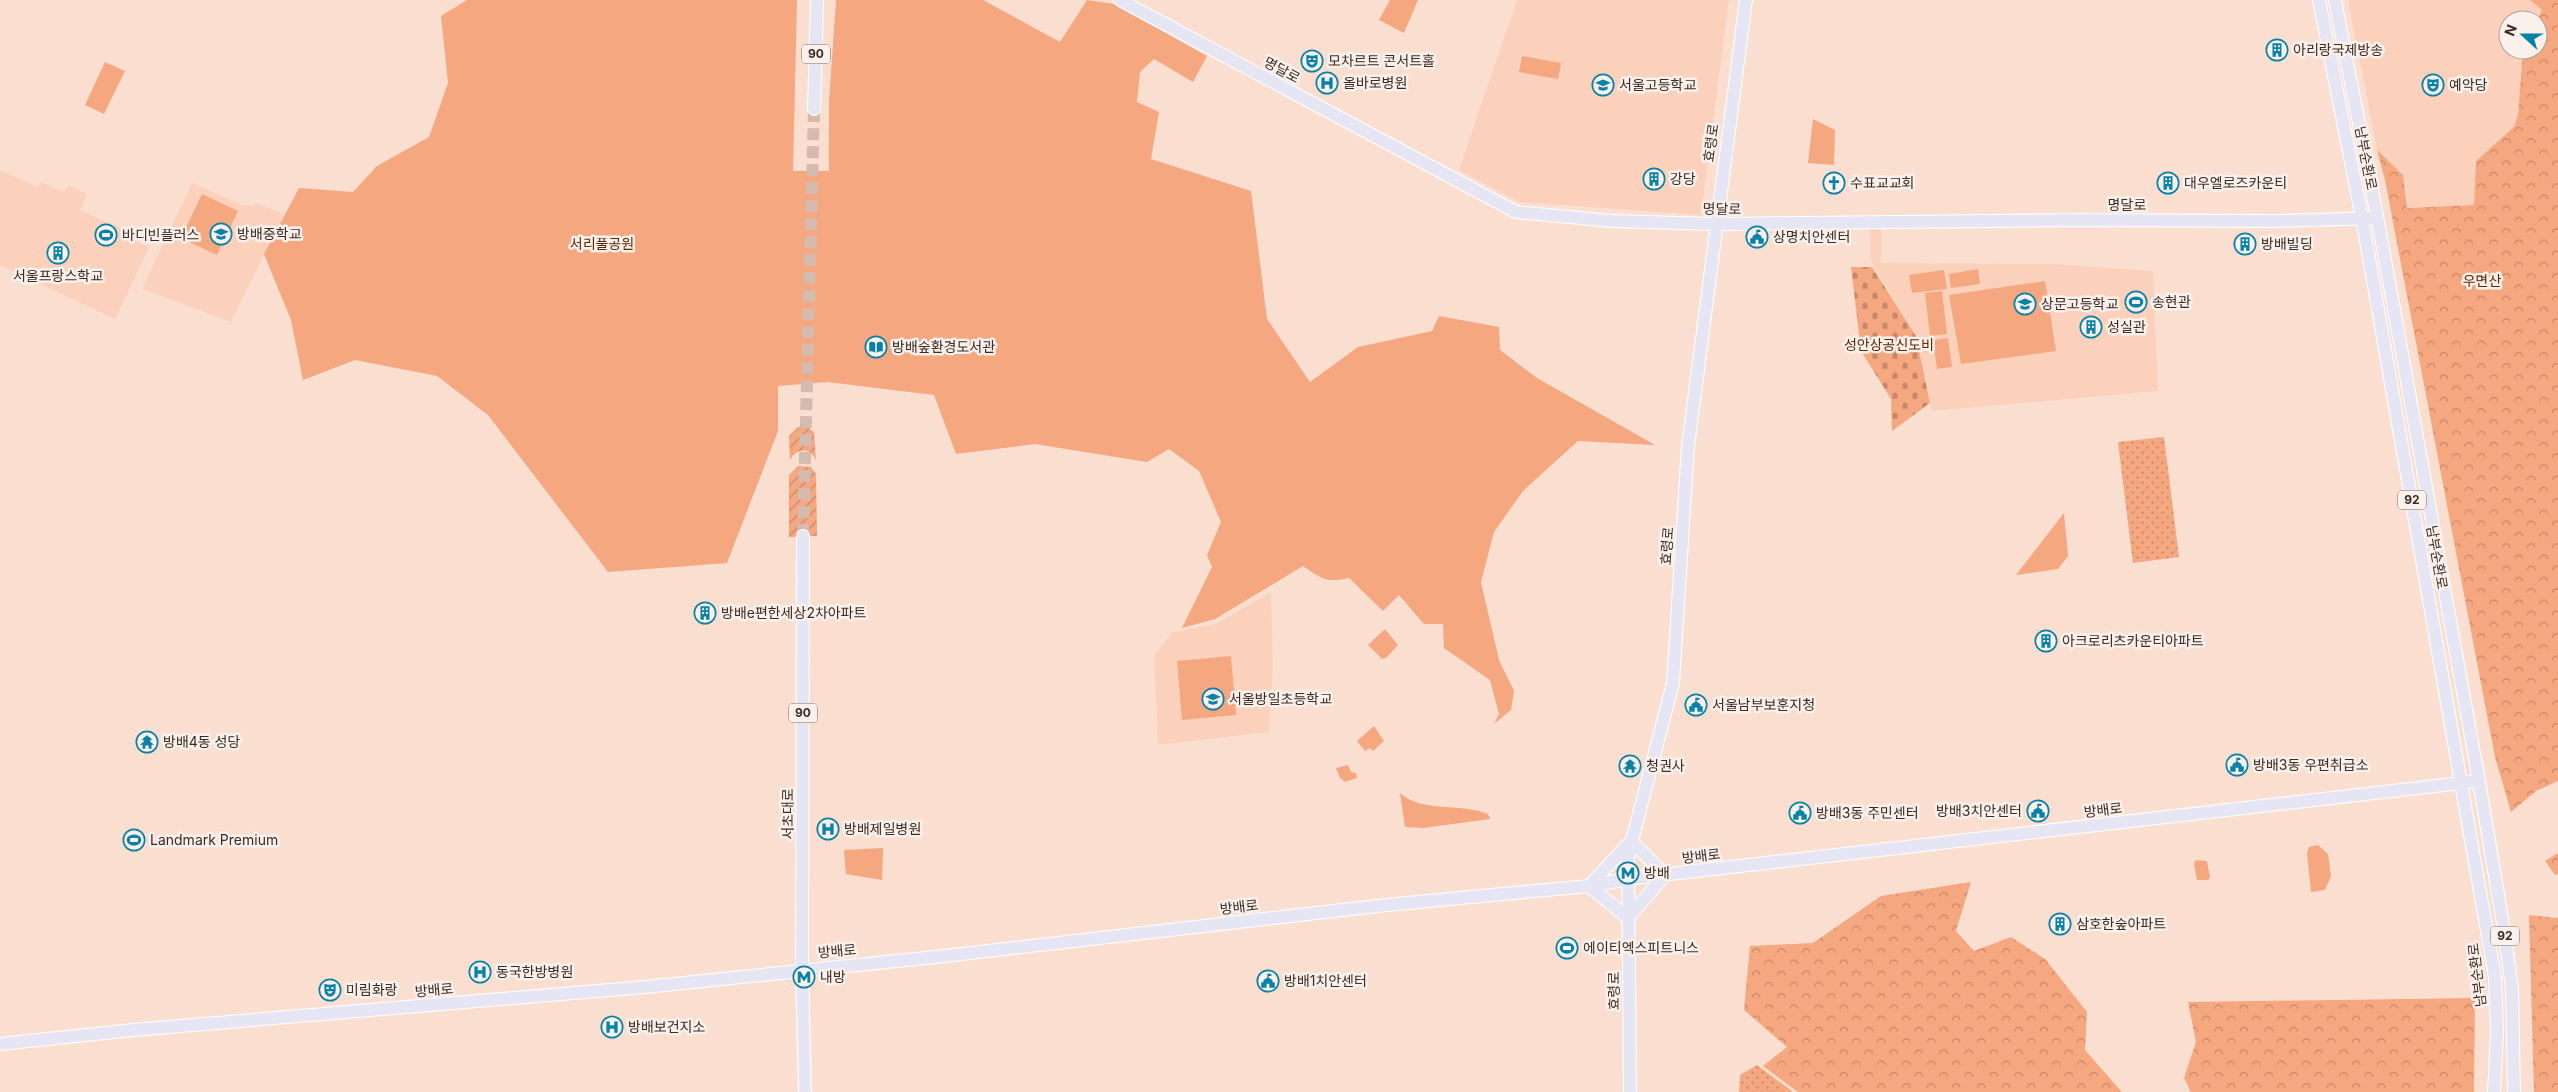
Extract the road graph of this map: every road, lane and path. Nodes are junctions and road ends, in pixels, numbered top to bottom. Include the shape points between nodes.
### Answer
1 (817, 0) edge
2 (1120, 0) edge
3 (1746, 0) edge
4 (2319, 0) edge
5 (2335, 0) edge
6 (814, 108) tunnel mouth
7 (2362, 218) junction
8 (2377, 218) junction
9 (1715, 224) junction
10 (803, 536) tunnel mouth
11 (2479, 781) junction
12 (2462, 783) junction
13 (1631, 842) junction
14 (1665, 875) junction
15 (1627, 879) junction
16 (1589, 886) junction
17 (1628, 918) junction
18 (802, 969) junction
19 (0, 1044) edge
20 (805, 1092) edge
21 (1630, 1092) edge
22 (2494, 1092) edge
23 (2514, 1092) edge

1 - 6 main road, 90
2 - 9 main road, 명달로 via 1516,212 1612,221
3 - 9 main road, 효령로
4 - 7 main road, 남부순환로 / 92
5 - 8 main road, 남부순환로 / 92
7 - 8 main road, 명달로
7 - 9 main road, 명달로
7 - 12 main road, 남부순환로 / 92
8 - 11 main road, 남부순환로 / 92
9 - 13 main road, 효령로 via 1688,446 1673,683
10 - 18 main road, 서초대로 / 90
11 - 12 main road, 방배로
11 - 23 main road, 남부순환로 / 92 via 2512,989
12 - 14 main road, 방배로
12 - 22 main road, 남부순환로 / 92 via 2495,977
13 - 14 main road
13 - 15 main road, 효령로
13 - 16 main road
14 - 15 main road, 방배로
14 - 17 main road
15 - 16 main road, 방배로
15 - 17 main road, 효령로
16 - 17 main road
16 - 18 main road, 방배로
17 - 21 main road, 효령로
18 - 19 main road, 방배로
18 - 20 main road, 서초대로 / 90

